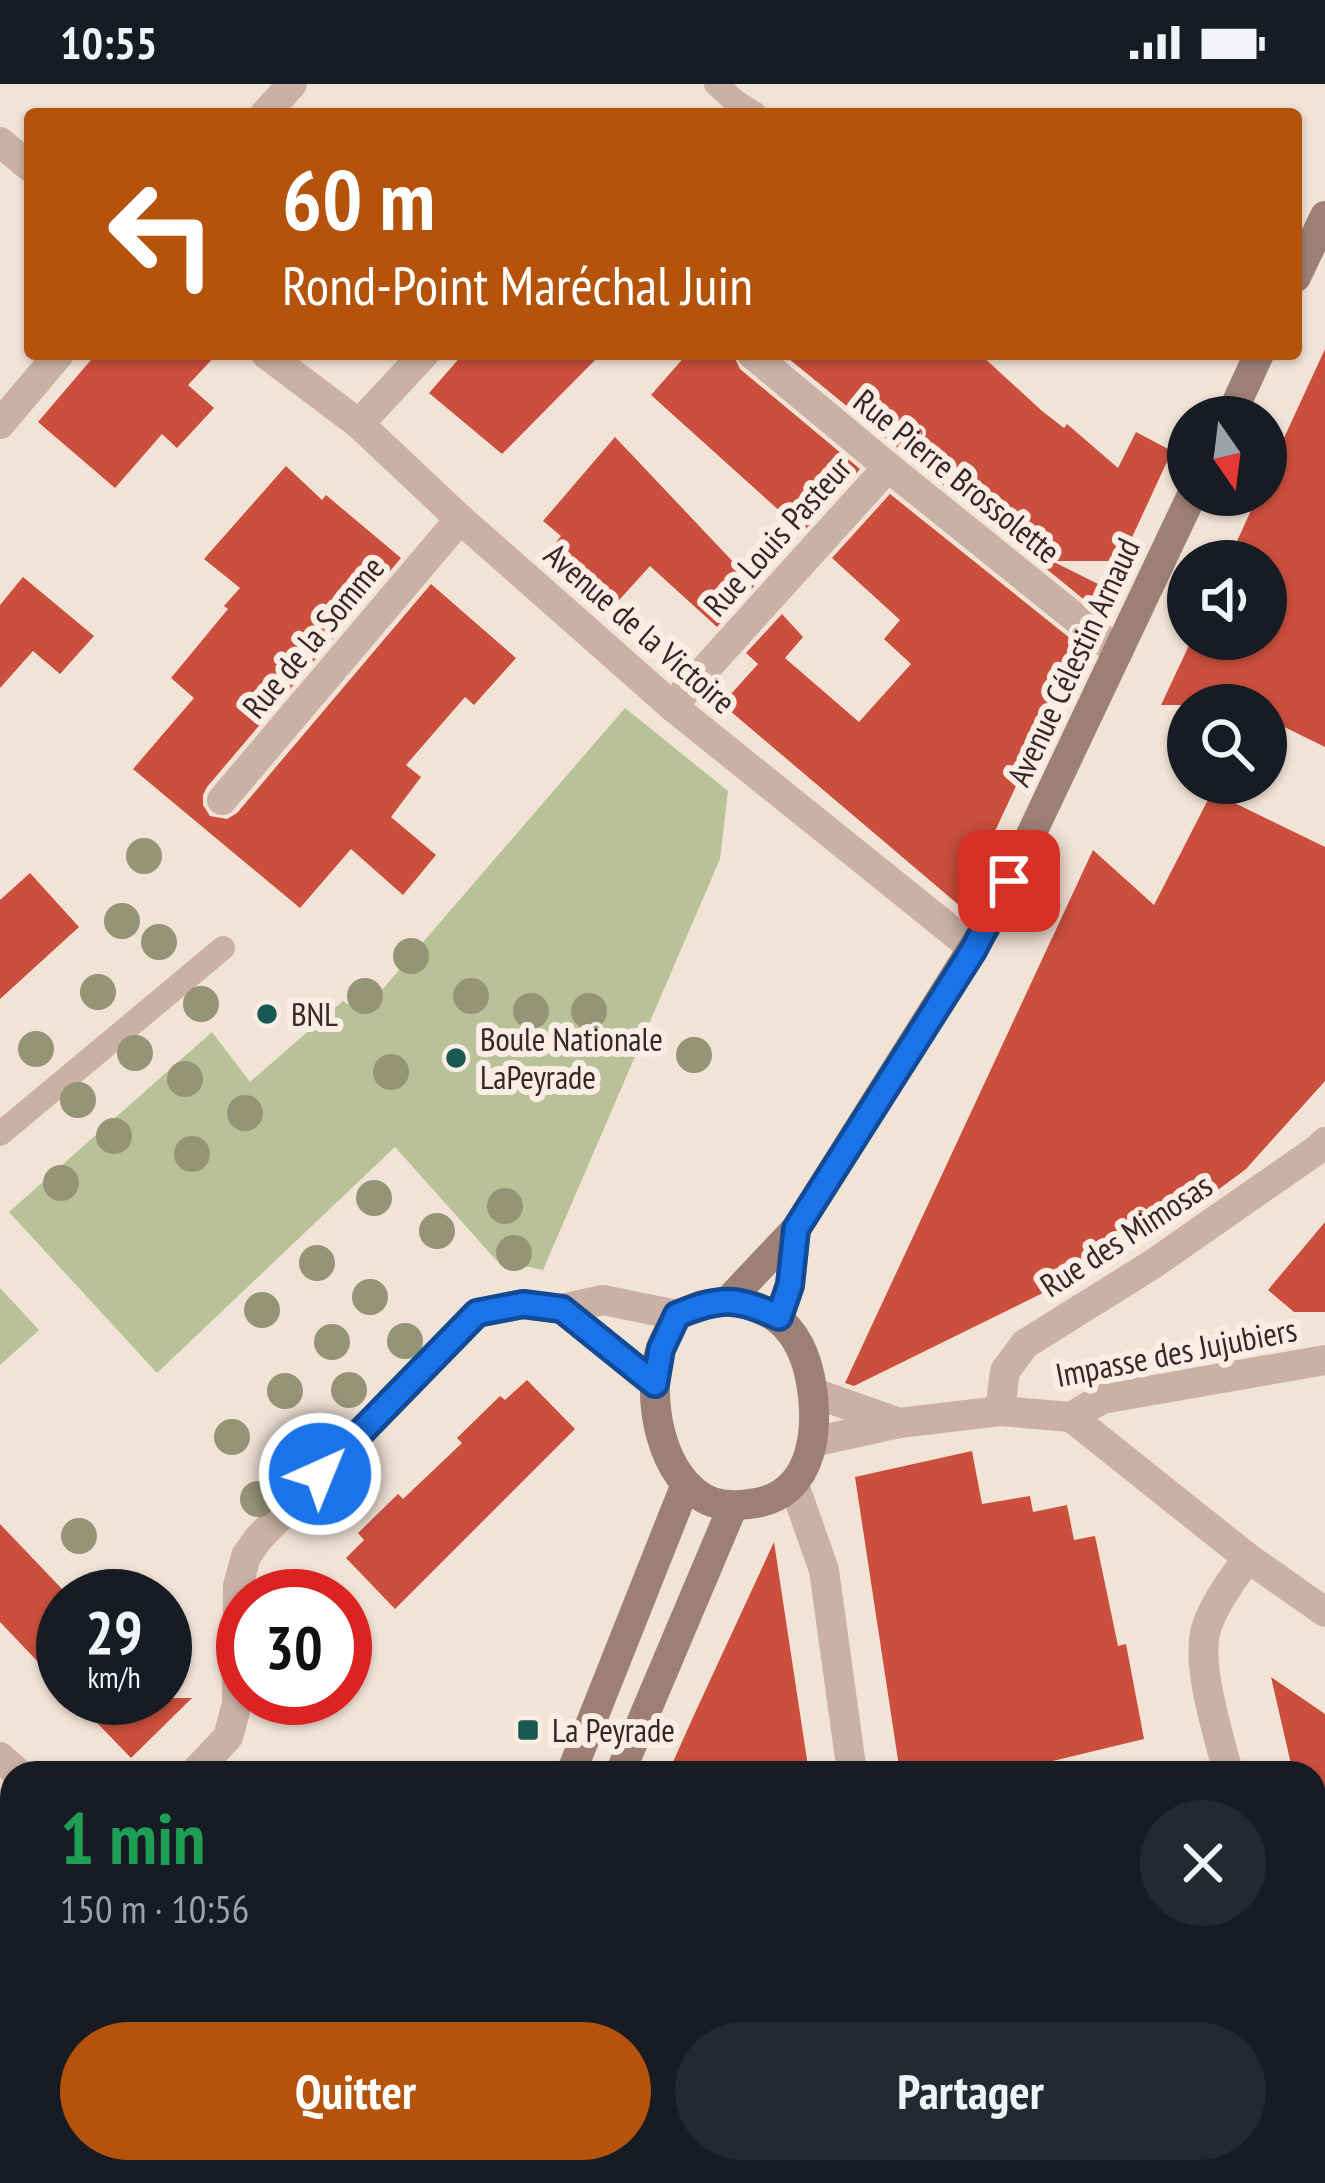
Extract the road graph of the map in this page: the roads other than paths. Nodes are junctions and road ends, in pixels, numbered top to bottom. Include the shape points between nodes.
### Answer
1 (292, 84) edge
2 (716, 84) edge
3 (271, 108) edge
4 (746, 108) edge
5 (0, 142) edge
6 (24, 162) edge
7 (1325, 216) edge
8 (1302, 264) edge
9 (54, 360) edge
10 (274, 360) edge
11 (418, 360) edge
12 (759, 360) edge
13 (1256, 360) edge
14 (1240, 396) edge
15 (0, 424) edge
16 (359, 424) junction
17 (888, 467) junction
18 (1182, 516) edge
19 (460, 519) junction
20 (1118, 652) junction
21 (672, 706) junction
22 (222, 800) dead end
23 (223, 948) dead end
24 (974, 949) junction
25 (0, 1134) edge
26 (1325, 1142) edge
27 (796, 1229) junction
28 (728, 1301) junction
29 (562, 1309) junction
30 (677, 1315) junction
31 (779, 1317) junction
32 (1325, 1360) edge
33 (655, 1384) junction
34 (814, 1393) junction
35 (1000, 1411) junction
36 (1071, 1417) junction
37 (899, 1423) junction
38 (814, 1442) junction
39 (686, 1484) junction
40 (794, 1485) junction
41 (767, 1503) junction
42 (733, 1506) junction
43 (1248, 1558) junction
44 (824, 1570) junction
45 (1325, 1612) edge
46 (205, 1761) edge
47 (576, 1761) edge
48 (625, 1761) edge
49 (850, 1761) edge
50 (1225, 1761) edge

1 - 3 street
2 - 4 lane
5 - 6 street
7 - 8 main road
9 - 15 street
10 - 16 street, Avenue de la Victoire
11 - 16 street
12 - 17 street, Rue Pierre Brossolette
13 - 14 main road
16 - 19 street, Avenue de la Victoire
17 - 20 street, Rue Pierre Brossolette
17 - 21 street, Rue Louis Pasteur
18 - 20 main road, Avenue Célestin Arnaud
19 - 21 street, Avenue de la Victoire
19 - 22 street, Rue de la Somme
20 - 24 main road, Avenue Célestin Arnaud
21 - 24 street, Avenue de la Victoire
23 - 25 lane
24 - 27 main road, Avenue Célestin Arnaud
26 - 35 street, Rue des Mimosas via 1025,1344 1005,1371
27 - 28 main road, Avenue Célestin Arnaud
27 - 31 main road, Avenue Célestin Arnaud
28 - 30 main road
28 - 31 main road
29 - 30 street via 603,1300
29 - 33 street
29 - 46 street via 523,1304 477,1313 258,1539 238,1586 237,1704 228,1737
30 - 33 main road
31 - 34 main road via 805,1358
32 - 36 street, Impasse des Jujubiers via 1102,1399
33 - 39 main road via 658,1429
34 - 37 street, Impasse des Jujubiers
34 - 38 main road
35 - 36 street, Impasse des Jujubiers
35 - 37 street, Impasse des Jujubiers
36 - 43 street
37 - 38 street, Impasse des Jujubiers
38 - 40 main road
39 - 42 main road
39 - 47 main road
40 - 41 main road
40 - 44 street
41 - 42 main road
41 - 44 street
42 - 48 main road
43 - 45 street
43 - 50 street via 1206,1627 1204,1671
44 - 49 street

